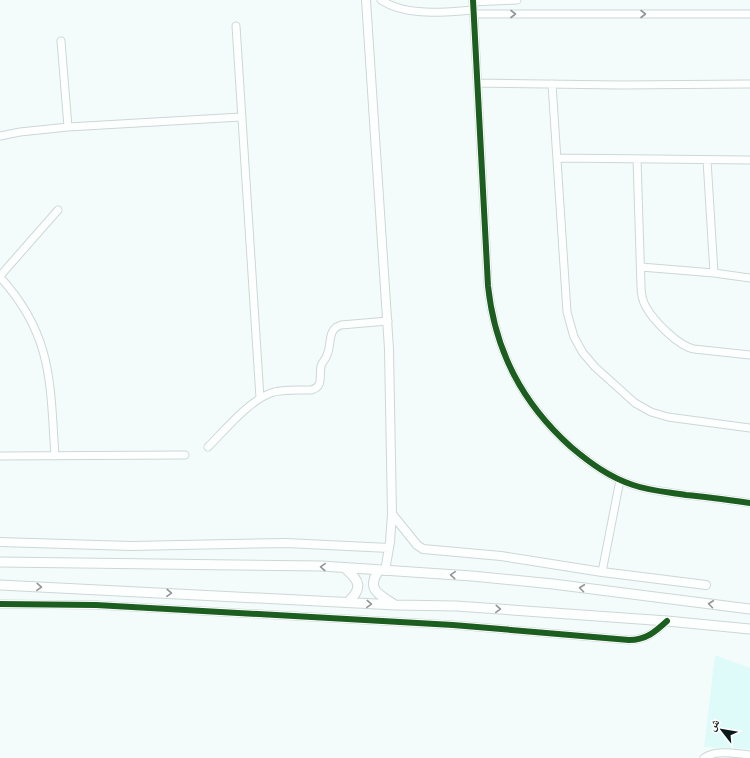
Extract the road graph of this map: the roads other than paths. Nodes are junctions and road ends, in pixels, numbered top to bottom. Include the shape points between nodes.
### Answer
1 (366, 0) edge
2 (381, 0) edge
3 (517, 0) edge
4 (473, 7) edge
5 (750, 14) edge
6 (236, 26) dead end
7 (61, 41) dead end
8 (478, 83) junction
9 (552, 84) junction
10 (750, 84) edge
11 (241, 117) junction
12 (68, 127) junction
13 (0, 136) edge
14 (557, 158) junction
15 (638, 159) junction
16 (707, 160) junction
17 (750, 160) edge
18 (58, 210) dead end
19 (640, 267) junction
20 (714, 273) junction
21 (0, 277) edge
22 (750, 278) edge
23 (388, 321) junction
24 (750, 355) edge
25 (260, 398) junction
26 (750, 428) edge
27 (208, 447) dead end
28 (185, 455) dead end
29 (0, 456) edge
30 (54, 456) junction
31 (620, 480) junction
32 (750, 503) edge
33 (392, 514) junction
34 (0, 542) edge
35 (389, 548) junction
36 (0, 562) edge
37 (345, 568) junction
38 (382, 571) junction
39 (602, 572) junction
40 (0, 585) edge
41 (706, 585) dead end
42 (348, 602) junction
43 (0, 604) edge
44 (396, 605) junction
45 (750, 609) edge
46 (667, 621) junction
47 (750, 629) edge
48 (750, 755) edge
49 (704, 758) edge

1 - 23 street
2 - 4 street via 406,9 438,13
3 - 4 street
4 -> 5 street
4 - 8 street
6 - 11 street
7 - 12 street
8 - 9 street
8 - 31 street via 488,286 492,317 501,347 514,376 540,416 586,459 600,470
9 - 10 street
9 - 14 street
11 - 12 street
11 - 25 street
12 - 13 street
14 - 15 street
14 - 26 street via 567,312 573,333 583,353 627,398 651,412 668,417
15 - 16 street
15 - 19 street
16 - 17 street
16 - 20 street
18 - 21 street
19 - 20 street
19 - 24 street via 641,291 646,307 677,341 690,348
20 - 22 street
21 - 30 street via 26,310 43,349 49,376
23 - 25 street via 335,327 321,367 320,384 316,388 274,392
23 - 33 street
25 - 27 street
28 - 30 street
29 - 30 street
31 - 32 street via 654,491
31 - 39 street
33 - 35 street
33 - 39 street via 423,549 501,556
34 - 35 street via 132,546 286,543
35 - 38 street
37 -> 36 main road
37 - 38 main road
37 - 42 main road via 354,576 358,585 356,595
38 - 44 main road via 373,581 374,589
45 -> 38 main road via 553,584
39 - 41 street
40 -> 42 main road
42 -> 44 main road
43 - 46 street via 96,605 453,625 629,640 647,637
44 -> 46 main road via 456,606
46 - 47 main road
48 - 49 street via 718,753

